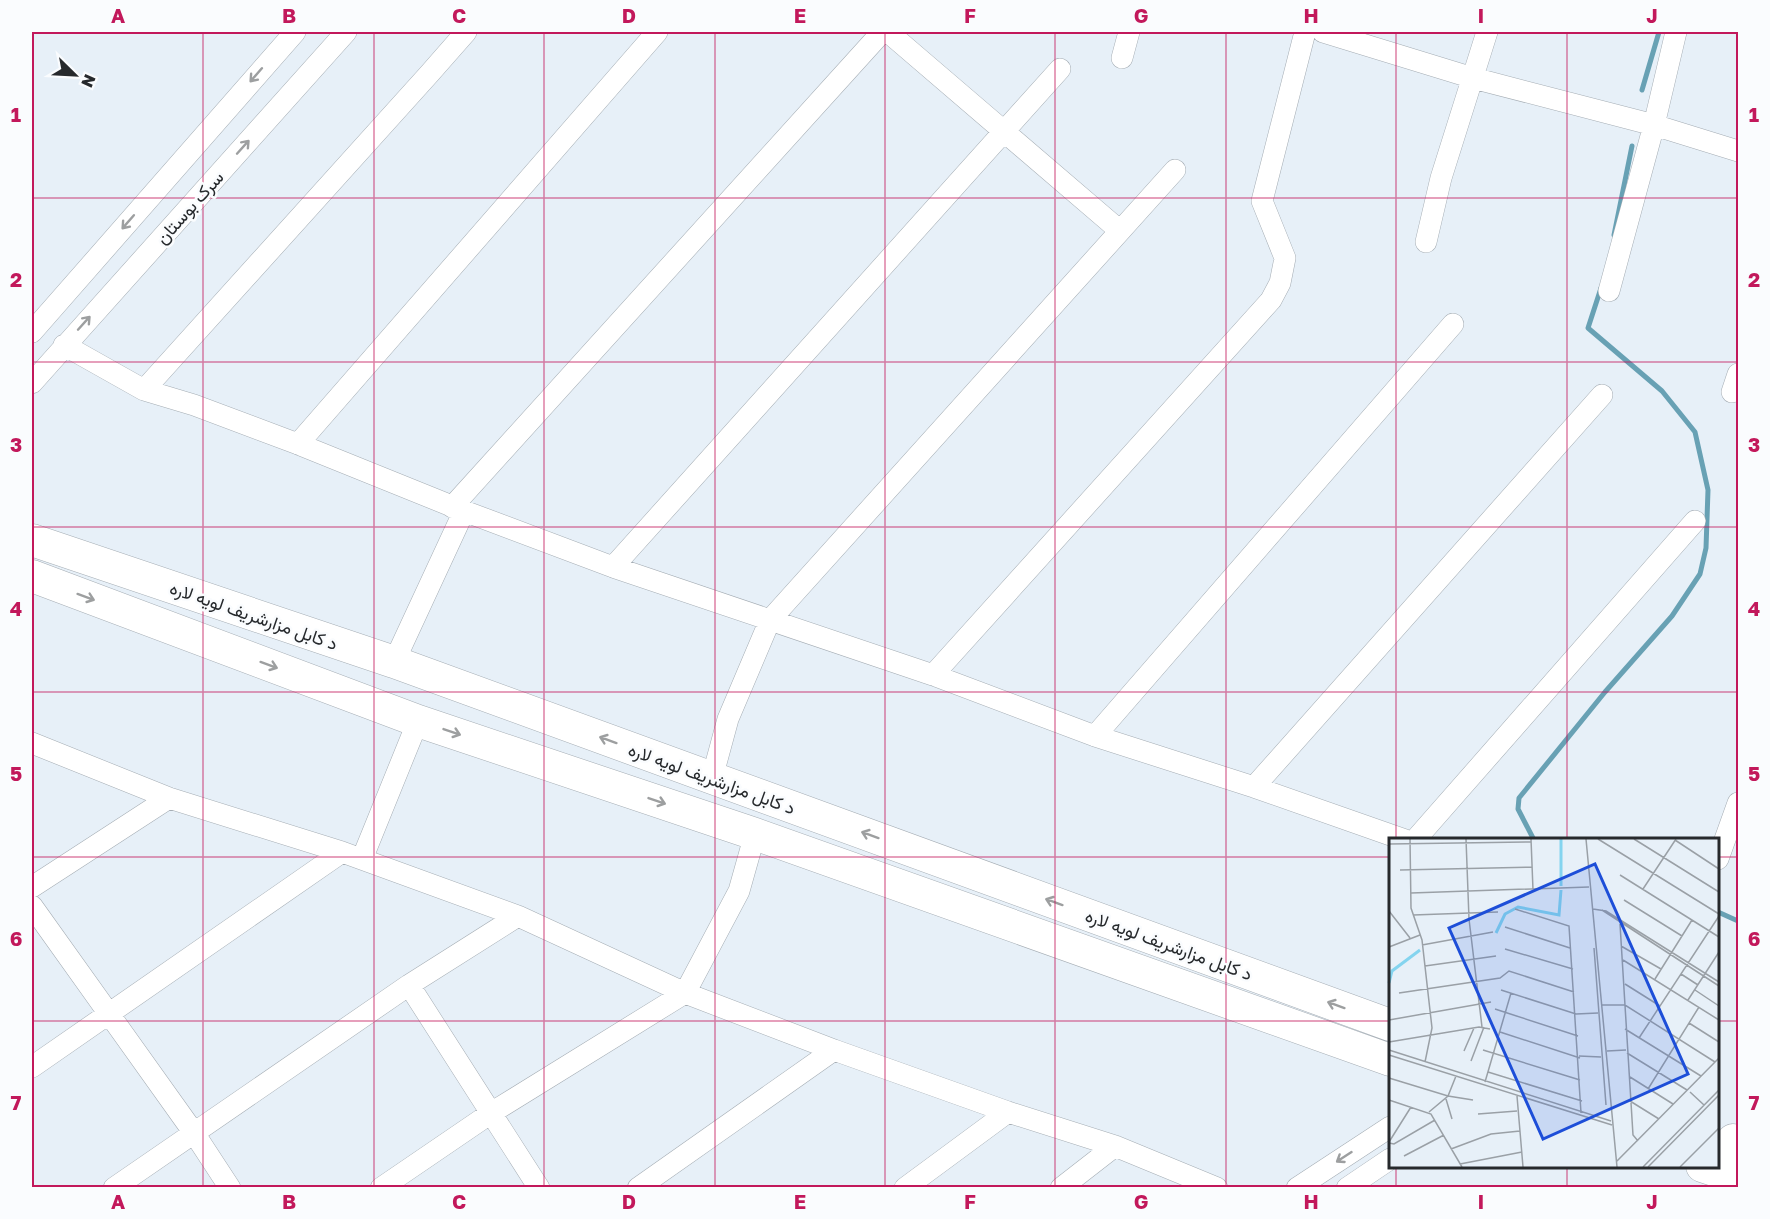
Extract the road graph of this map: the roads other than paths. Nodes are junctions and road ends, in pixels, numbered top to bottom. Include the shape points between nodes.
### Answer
1 (295, 32) edge
2 (346, 32) edge
3 (466, 32) edge
4 (657, 32) edge
5 (882, 32) edge
6 (888, 32) edge
7 (1129, 32) edge
8 (1305, 32) edge
9 (1323, 32) edge
10 (1487, 32) edge
11 (1676, 32) edge
12 (1122, 58) dead end
13 (1060, 69) dead end
14 (1473, 78) junction
15 (1654, 125) junction
16 (1004, 130) junction
17 (1738, 151) edge
18 (1175, 170) dead end
19 (1119, 230) junction
20 (1426, 242) dead end
21 (1609, 291) dead end
22 (1453, 324) dead end
23 (32, 332) edge
24 (64, 345) junction
25 (32, 382) edge
26 (144, 390) junction
27 (1602, 395) dead end
28 (298, 444) junction
29 (458, 509) junction
30 (1695, 521) dead end
31 (32, 540) edge
32 (614, 567) junction
33 (32, 576) edge
34 (770, 620) junction
35 (394, 663) junction
36 (933, 675) junction
37 (418, 721) junction
38 (1095, 736) junction
39 (32, 743) edge
40 (712, 778) junction
41 (1254, 787) junction
42 (169, 798) junction
43 (1738, 803) edge
44 (755, 834) junction
45 (1399, 838) edge
46 (1417, 838) edge
47 (342, 852) junction
48 (1719, 856) edge
49 (362, 859) junction
50 (32, 887) edge
51 (32, 906) edge
52 (518, 916) junction
53 (409, 985) junction
54 (685, 993) junction
55 (109, 1014) junction
56 (1389, 1024) edge
57 (834, 1050) junction
58 (1389, 1060) edge
59 (32, 1067) edge
60 (1008, 1112) junction
61 (491, 1113) junction
62 (1389, 1128) edge
63 (194, 1133) junction
64 (1730, 1139) edge
65 (1115, 1146) junction
66 (1389, 1161) edge
67 (1722, 1176) edge
68 (114, 1188) edge
69 (231, 1188) edge
70 (381, 1188) edge
71 (538, 1188) edge
72 (638, 1188) edge
73 (905, 1188) edge
74 (1061, 1188) edge
75 (1217, 1188) edge
76 (1297, 1188) edge
77 (1347, 1188) edge

1 -> 23 street, سرک بوستان
24 -> 2 street, سرک بوستان
3 - 26 street
4 - 28 street
5 - 29 street
6 - 16 street
7 - 12 street
8 - 36 street via 1262,201 1285,258 1280,283 1271,300
9 - 14 street
10 - 14 street
11 - 15 street
13 - 16 street
14 - 15 street
14 - 20 street via 1441,178
15 - 17 street
15 - 21 street
16 - 19 street
16 - 32 street
18 - 19 street
19 - 34 street
22 - 38 street
24 - 25 street, سرک بوستان
24 - 26 street
26 - 28 street
27 - 41 street
28 - 29 street
29 - 32 street
29 - 35 street
30 - 46 street
31 - 35 highway, د کابل مزارشریف لویه لاره
32 - 34 street
33 -> 37 highway, د کابل مزارشریف لویه لاره
34 - 36 street
34 - 40 street via 728,718
40 -> 35 highway, د کابل مزارشریف لویه لاره
36 - 38 street
37 -> 44 highway, د کابل مزارشریف لویه لاره
37 - 49 street
38 - 41 street
39 - 42 street
56 -> 40 highway, د کابل مزارشریف لویه لاره
41 - 45 street
42 - 47 street
42 - 50 street
43 - 48 street
44 - 54 street via 739,891
44 - 58 highway, د کابل مزارشریف لویه لاره
47 - 49 street
47 - 55 street
49 - 52 street
51 - 55 street
52 - 53 street
52 - 54 street
53 - 61 street
53 - 63 street
54 - 57 street
54 - 61 street
55 - 59 street
55 - 63 street
57 - 60 street
57 - 72 street
60 - 65 street
60 - 73 street
61 - 70 street
61 - 71 street
62 -> 76 street
63 - 68 street
63 - 69 street
64 - 67 highway
65 - 74 street
65 - 75 street
66 - 77 street

